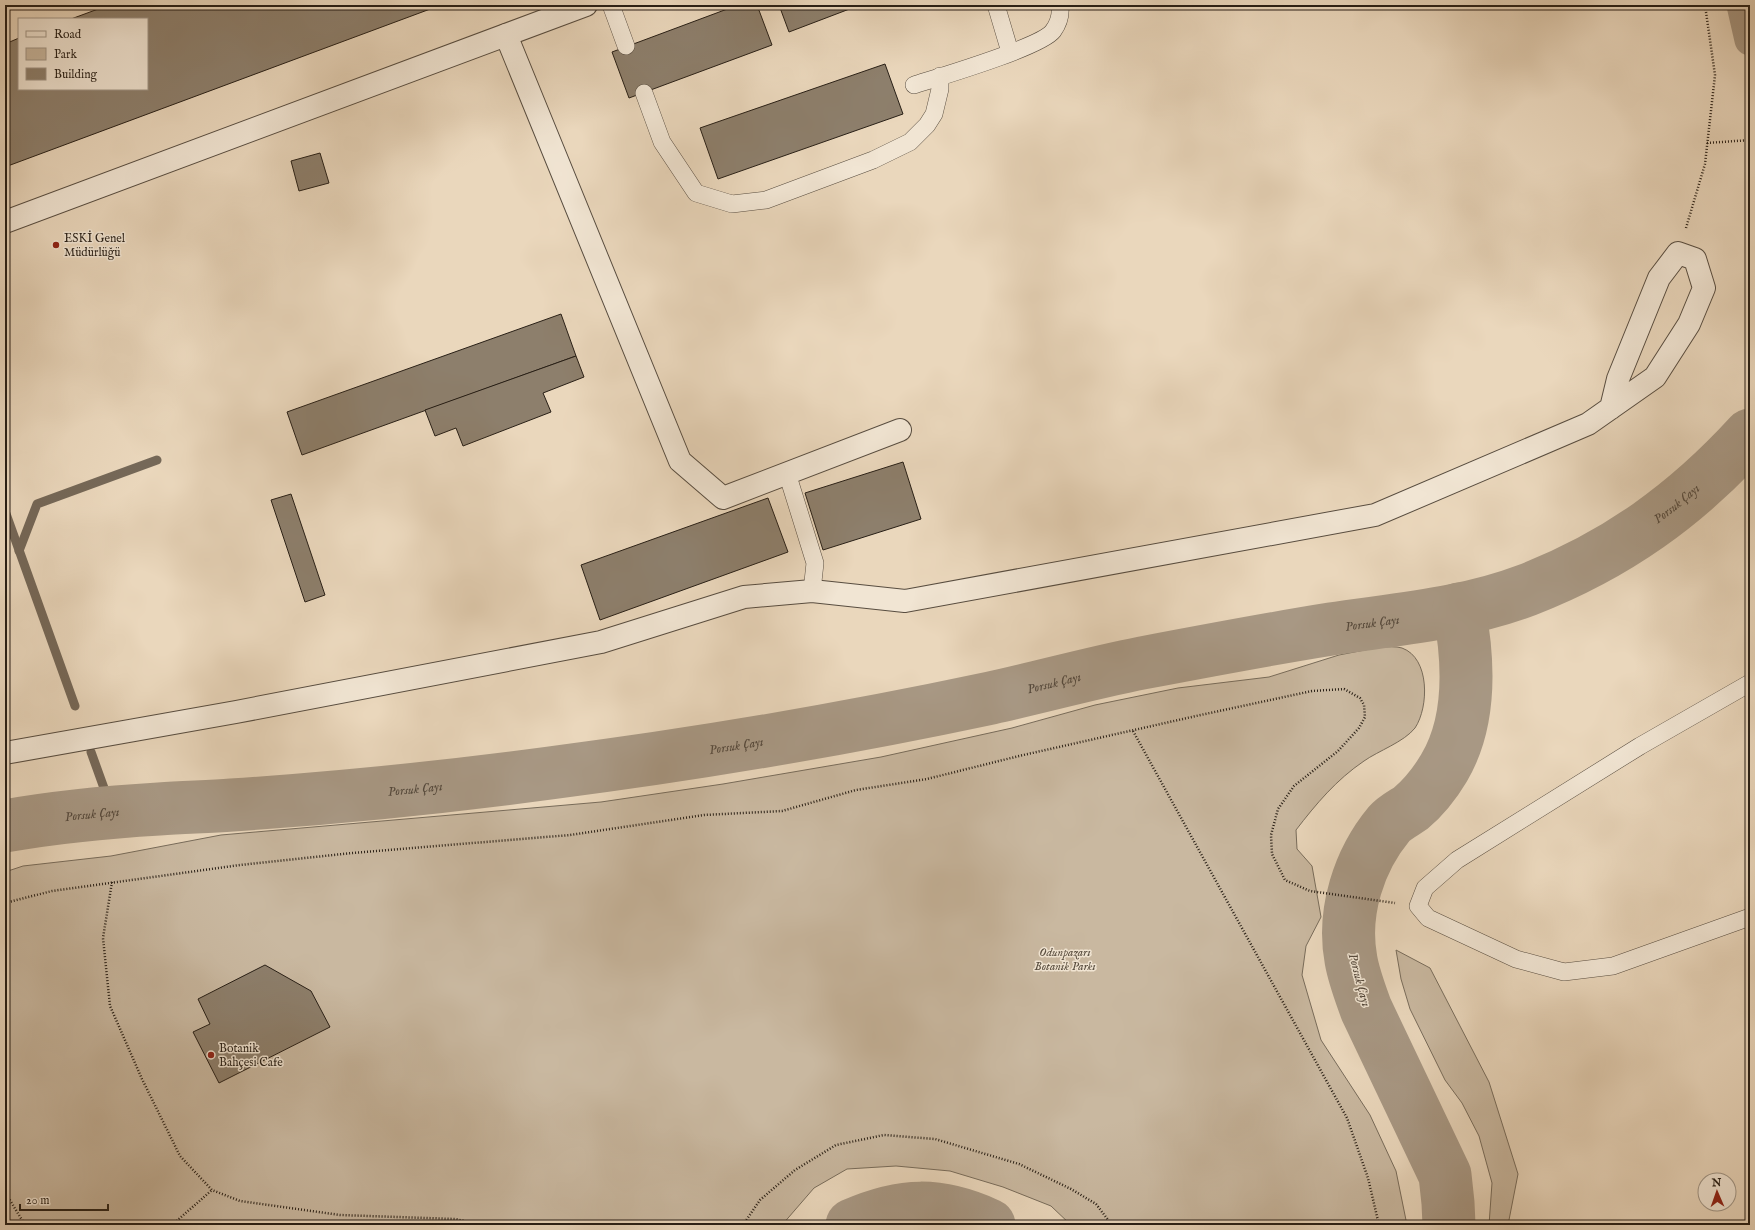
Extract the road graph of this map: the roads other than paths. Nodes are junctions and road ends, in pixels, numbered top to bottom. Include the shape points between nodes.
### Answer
1 (586, 5) edge
2 (611, 5) edge
3 (996, 5) edge
4 (1060, 5) edge
5 (506, 35) junction
6 (626, 46) dead end
7 (1010, 52) junction
8 (940, 76) junction
9 (914, 85) dead end
10 (644, 93) dead end
11 (5, 222) edge
12 (1611, 408) junction
13 (900, 430) dead end
14 (787, 473) junction
15 (812, 591) junction
16 (1750, 683) edge
17 (5, 753) edge
18 (1750, 917) edge

1 - 5 street
2 - 6 lane
3 - 7 lane
4 - 7 lane via 1060,14 1053,31 1046,38
5 - 11 street
5 - 14 street via 680,461 723,498
7 - 8 lane
8 - 9 lane
8 - 10 lane via 940,89 934,114 910,142 873,160 766,200 732,204 696,193 662,142
12 - 12 street via 1655,377 1689,324 1704,288 1695,259 1678,253 1659,278 1618,379
12 - 15 street via 1588,424 1375,515 904,601
13 - 14 street
14 - 15 lane via 815,563
15 - 17 street via 744,597 601,642
16 - 18 lane via 1640,746 1457,860 1426,888 1418,906 1428,918 1516,959 1564,972 1613,966

